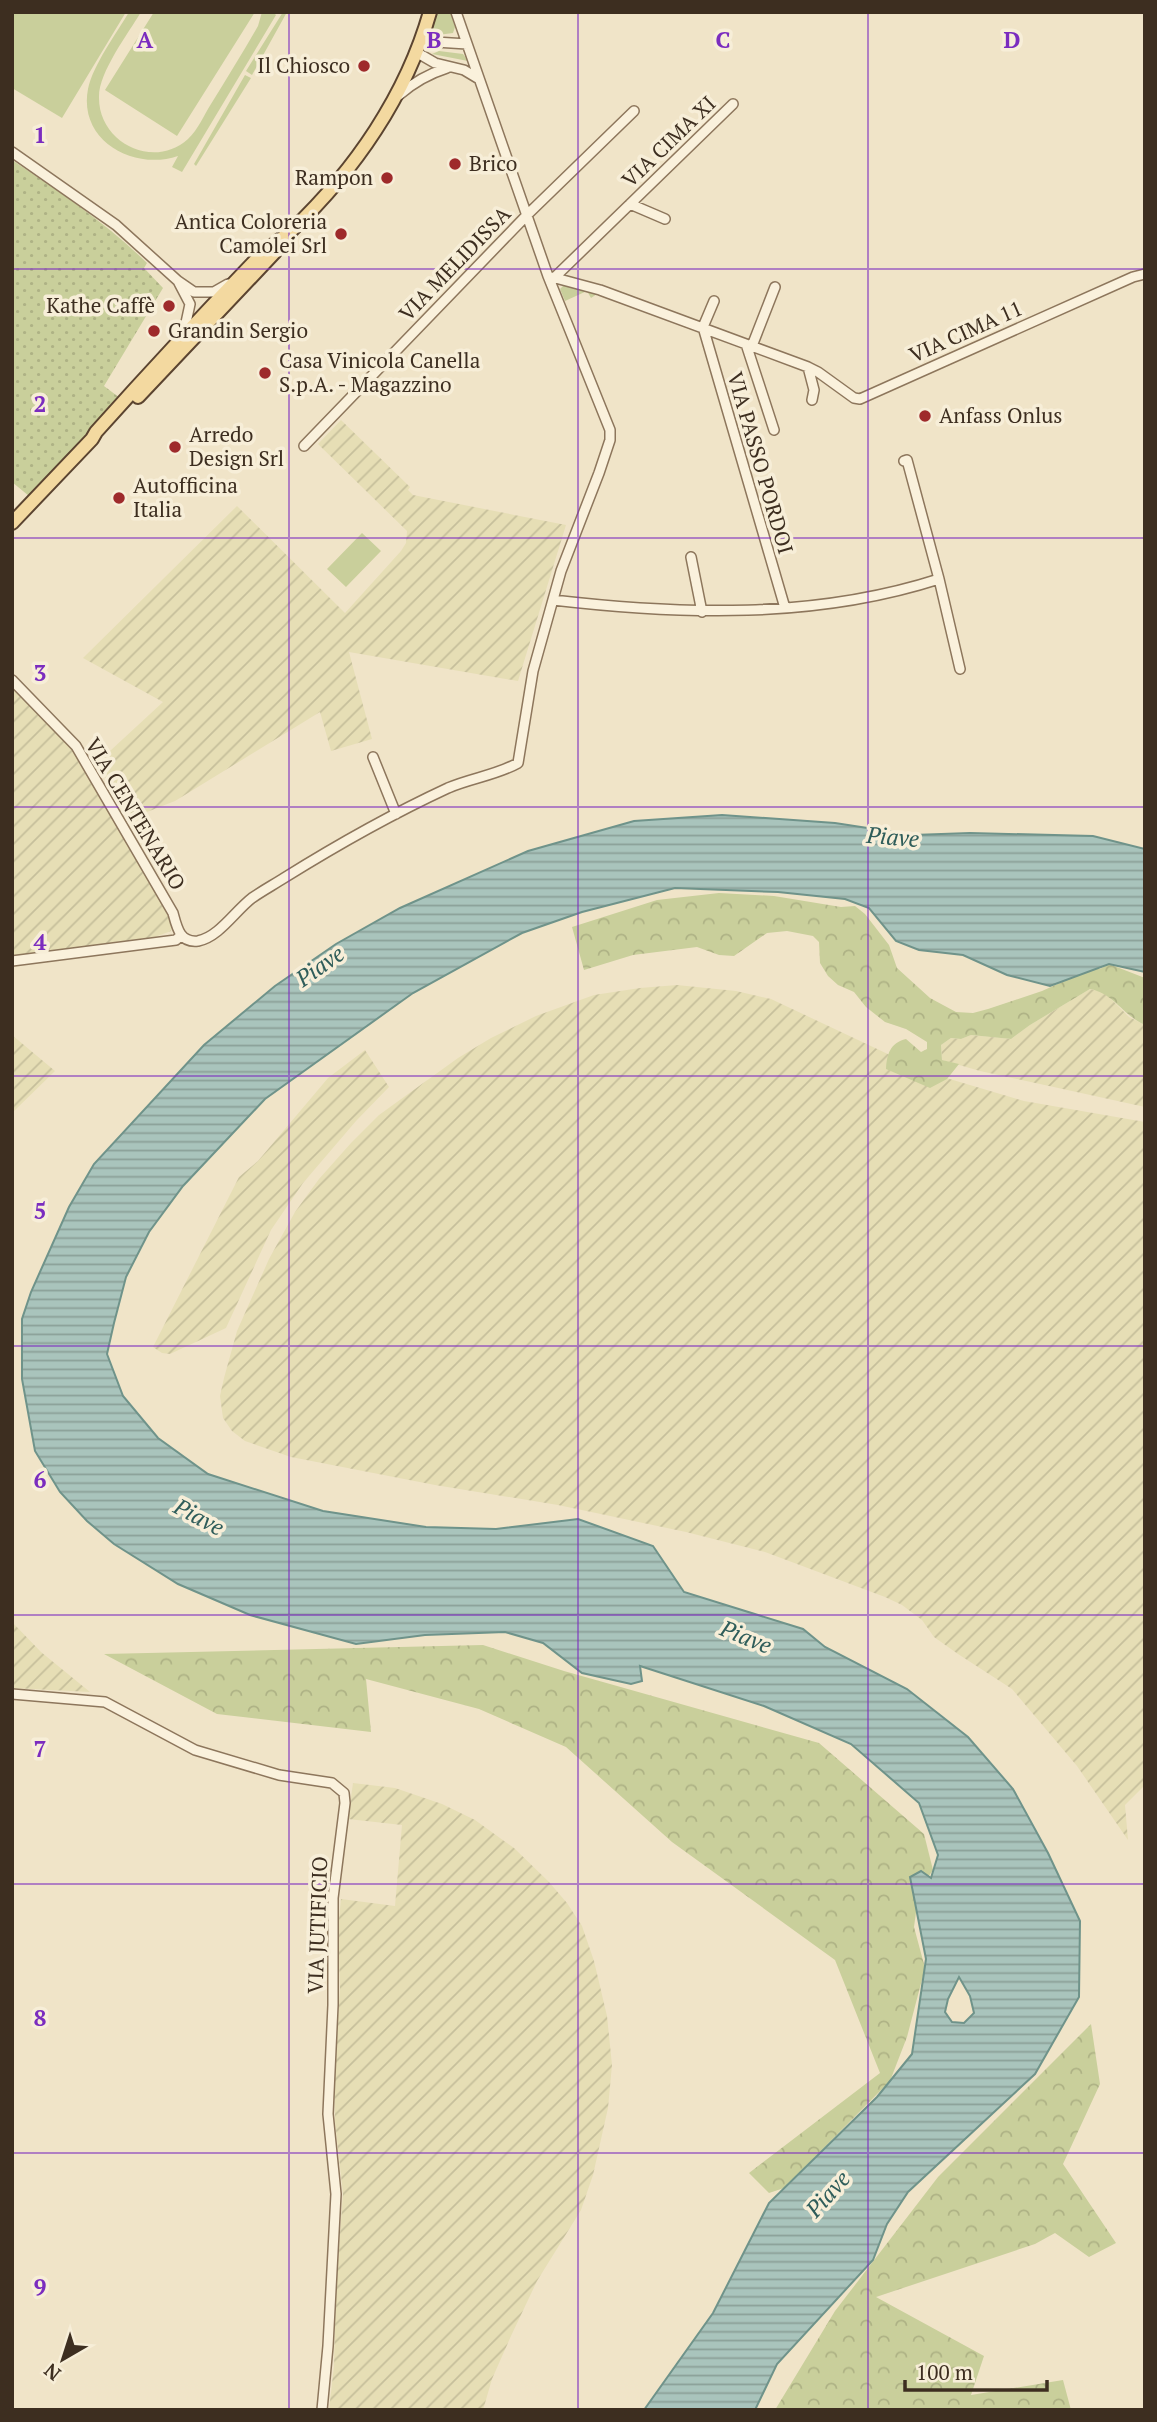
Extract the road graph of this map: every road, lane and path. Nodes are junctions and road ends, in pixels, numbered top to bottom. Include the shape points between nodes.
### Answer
1 (430, 12) edge
2 (456, 12) edge
3 (467, 44) junction
4 (418, 47) junction
5 (449, 68) junction
6 (479, 79) junction
7 (395, 98) junction
8 (733, 104) dead end
9 (634, 111) dead end
10 (12, 152) edge
11 (630, 204) junction
12 (528, 214) junction
13 (665, 219) dead end
14 (289, 232) junction
15 (253, 263) junction
16 (1145, 274) edge
17 (552, 276) junction
18 (178, 282) junction
19 (775, 287) dead end
20 (194, 292) junction
21 (714, 301) dead end
22 (190, 304) junction
23 (207, 317) junction
24 (703, 327) junction
25 (179, 341) junction
26 (749, 345) junction
27 (808, 367) junction
28 (812, 400) dead end
29 (774, 430) dead end
30 (92, 439) junction
31 (304, 446) dead end
32 (904, 461) dead end
33 (12, 523) edge
34 (691, 558) dead end
35 (939, 579) junction
36 (553, 600) junction
37 (785, 608) junction
38 (702, 612) junction
39 (960, 669) dead end
40 (12, 680) edge
41 (373, 757) dead end
42 (396, 814) junction
43 (184, 939) junction
44 (12, 961) edge
45 (12, 1694) edge
46 (323, 2410) edge

1 - 4 main road
2 - 3 street
3 - 4 street
3 - 6 street
4 - 5 street via 435,63
4 - 7 main road
5 - 6 street
5 - 7 street via 412,83
6 - 12 street
7 - 14 main road via 358,156
8 - 11 street, VIA CIMA XI
9 - 12 street, VIA MELIDISSA
10 - 18 street via 116,225
11 - 13 street, VIA CIMA XI
11 - 17 street, VIA CIMA XI
12 - 17 street
12 - 31 street, VIA MELIDISSA
14 - 15 main road
14 - 23 main road via 285,242
15 - 20 street via 221,289
15 - 23 main road
16 - 27 street, VIA CIMA 11 via 867,397 854,398
17 - 24 street, VIA CIMA 11
17 - 36 street via 610,430 603,462
18 - 20 street
18 - 22 street
19 - 26 street
20 - 23 street
21 - 24 street
22 - 23 street
22 - 25 street
23 - 25 main road
23 - 30 main road
24 - 26 street, VIA CIMA 11
24 - 37 street, VIA PASSO PORDOI
25 - 30 main road
26 - 27 street, VIA CIMA 11
26 - 29 street
27 - 28 street
30 - 33 main road
32 - 35 street
34 - 38 street
35 - 37 street
35 - 39 street
36 - 38 street
36 - 42 street via 533,671 518,763 456,785
37 - 38 street
40 - 43 street, VIA CENTENARIO via 76,746
41 - 42 street
42 - 43 street via 252,898 210,937
43 - 44 street
45 - 46 street, VIA JUTIFICIO via 106,1702 195,1750 279,1775 332,1783 344,1793 332,1932 328,2114 336,2194

